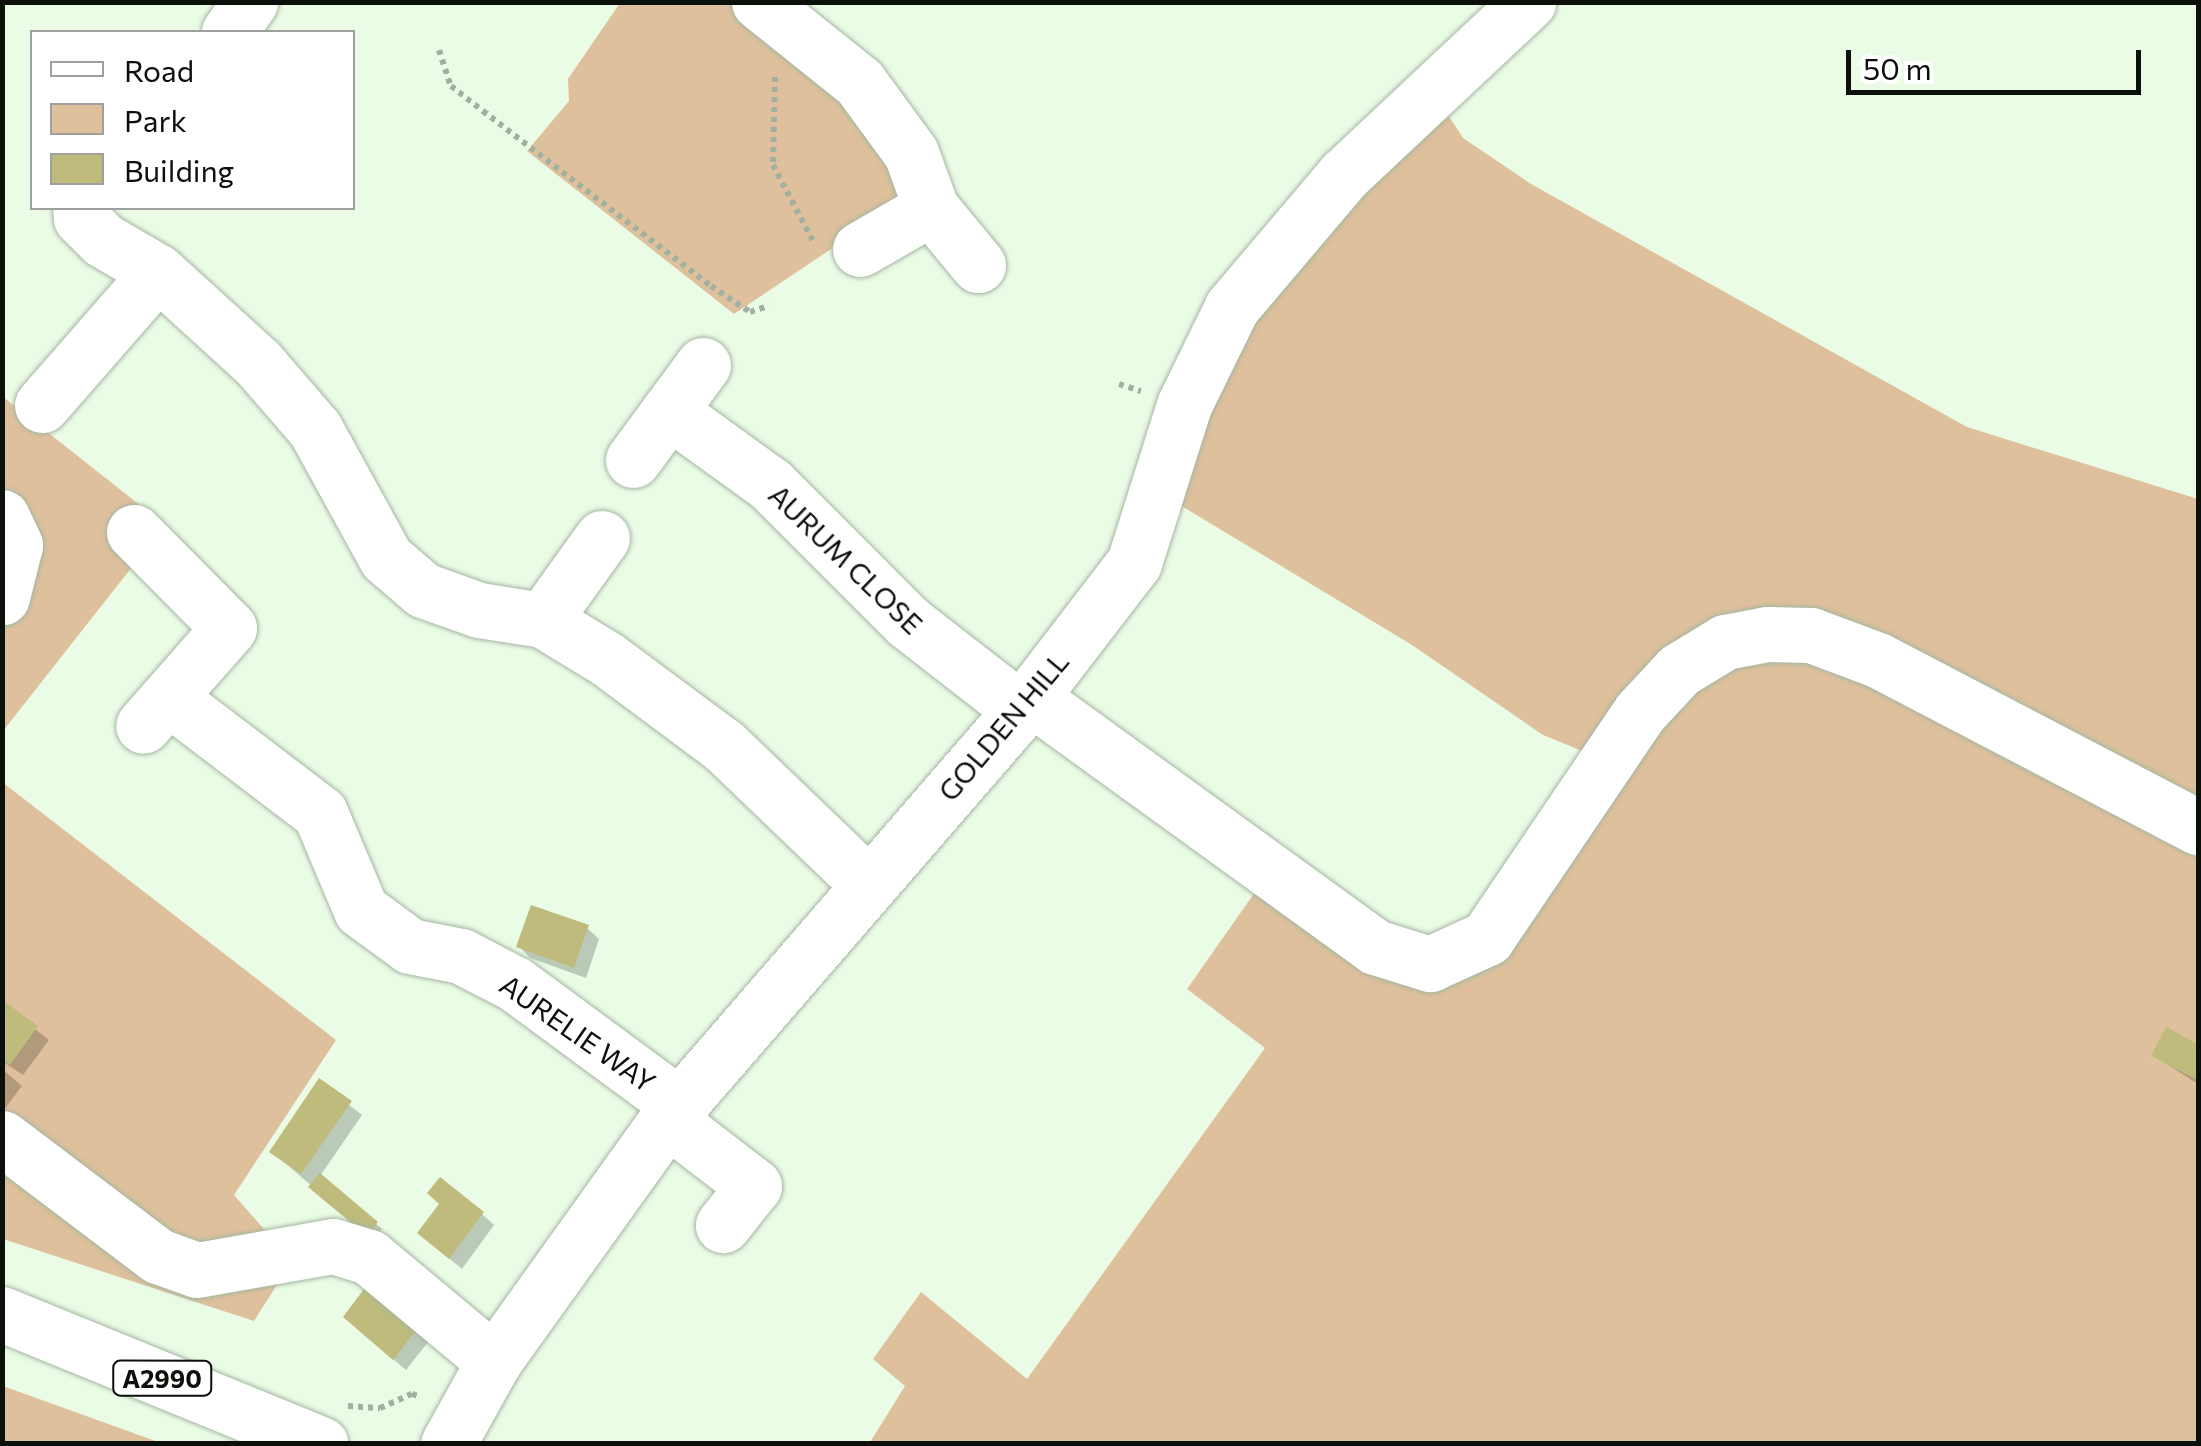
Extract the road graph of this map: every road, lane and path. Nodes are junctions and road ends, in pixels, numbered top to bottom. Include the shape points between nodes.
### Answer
1 (250, 2) edge
2 (759, 2) edge
3 (1528, 2) edge
4 (230, 30) edge
5 (439, 50) dead end
6 (772, 64) dead end
7 (931, 208) junction
8 (80, 210) edge
9 (840, 252) joint
10 (978, 265) dead end
11 (158, 272) junction
12 (769, 306) dead end
13 (704, 365) dead end
14 (42, 405) dead end
15 (669, 410) junction
16 (633, 460) dead end
17 (2, 517) edge
18 (134, 532) dead end
19 (602, 538) dead end
20 (2, 597) edge
21 (543, 620) junction
22 (1025, 704) junction
23 (2198, 827) edge
24 (867, 884) junction
25 (675, 1113) junction
26 (2, 1138) edge
27 (723, 1225) dead end
28 (2, 1314) edge
29 (494, 1360) junction
30 (320, 1444) edge
31 (448, 1444) edge

1 - 4 street
2 - 7 street via 859,82 911,153
3 - 22 street, GOLDEN HILL via 1344,175 1232,308 1184,405 1134,564
5 - 12 path via 452,86 483,112 711,286 750,312
6 - 9 path via 773,165
7 - 9 street
7 - 10 street
8 - 11 street via 103,240
11 - 14 street
11 - 21 street via 258,363 314,429 386,558 423,590 478,610
13 - 15 street
15 - 16 street
15 - 22 street, AURUM CLOSE via 770,484 908,622
17 - 20 street via 15,545
18 - 25 street, AURELIE WAY via 230,628 156,712 320,813 361,910 410,946 461,956 516,984
19 - 21 street
21 - 24 street via 724,746
22 - 23 street, AURUM CLOSE via 1375,947 1430,964 1486,938 1508,913 1640,712 1680,670 1725,642 1768,634 1811,635 1878,660
22 - 24 street, GOLDEN HILL
24 - 25 street, GOLDEN HILL
25 - 27 street, AURELIE WAY via 754,1186
25 - 29 street, GOLDEN HILL
26 - 29 street via 158,1256 196,1270 333,1246 369,1257
28 - 30 street, A2990
29 - 31 street, GOLDEN HILL

